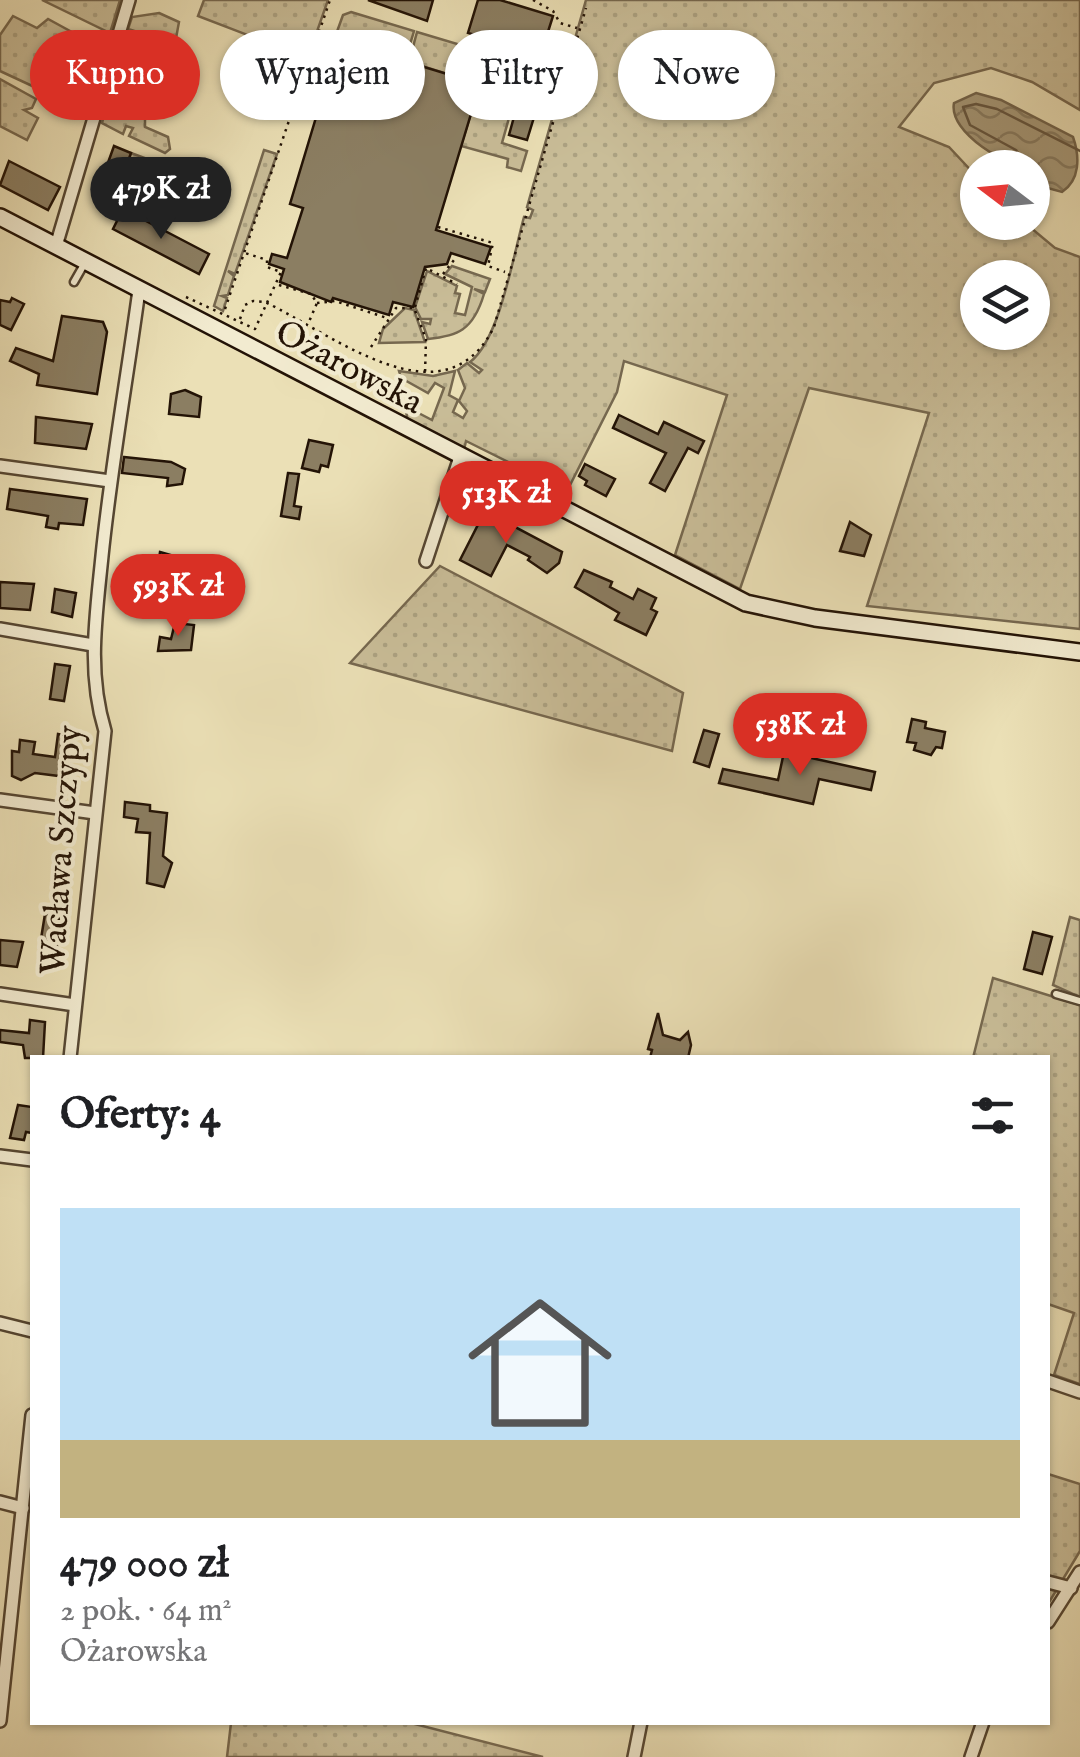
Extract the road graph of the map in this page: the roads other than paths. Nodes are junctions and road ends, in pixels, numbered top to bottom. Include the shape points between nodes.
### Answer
1 (128, 0) edge
2 (0, 217) edge
3 (56, 246) junction
4 (86, 261) junction
5 (74, 282) dead end
6 (138, 290) junction
7 (460, 457) junction
8 (0, 466) edge
9 (110, 481) junction
10 (426, 560) dead end
11 (0, 630) edge
12 (93, 645) junction
13 (1080, 652) edge
14 (0, 800) edge
15 (95, 813) junction
16 (0, 994) edge
17 (1056, 994) dead end
18 (1080, 1001) edge
19 (75, 1005) junction
20 (70, 1055) edge
21 (0, 1156) edge
22 (30, 1160) edge
23 (0, 1323) edge
24 (30, 1330) edge
25 (1050, 1382) edge
26 (1080, 1392) edge
27 (30, 1434) edge
28 (0, 1502) edge
29 (22, 1508) junction
30 (1080, 1572) edge
31 (1050, 1583) edge
32 (1071, 1588) junction
33 (1050, 1619) edge
34 (3, 1667) edge
35 (0, 1721) edge
36 (640, 1725) edge
37 (982, 1725) edge
38 (634, 1757) edge
39 (971, 1757) edge

1 - 3 street
2 - 3 main road, Ożarowska
3 - 4 main road, Ożarowska
4 - 5 lane
4 - 6 main road, Ożarowska
6 - 7 main road, Ożarowska
6 - 9 street, Wacława Szczypy
7 - 10 street
7 - 13 main road, Ożarowska via 746,603
8 - 9 street
9 - 12 street, Wacława Szczypy
11 - 12 street
12 - 15 street, Wacława Szczypy via 92,691 104,731
14 - 15 street
15 - 19 street, Wacława Szczypy
16 - 19 street
17 - 18 lane
19 - 20 street, Wacława Szczypy
21 - 22 street
23 - 24 street
25 - 26 street
27 - 29 street
28 - 29 street
29 - 34 street
30 - 32 street
31 - 32 street
32 - 33 street
34 - 35 street
36 - 38 street
37 - 39 street

